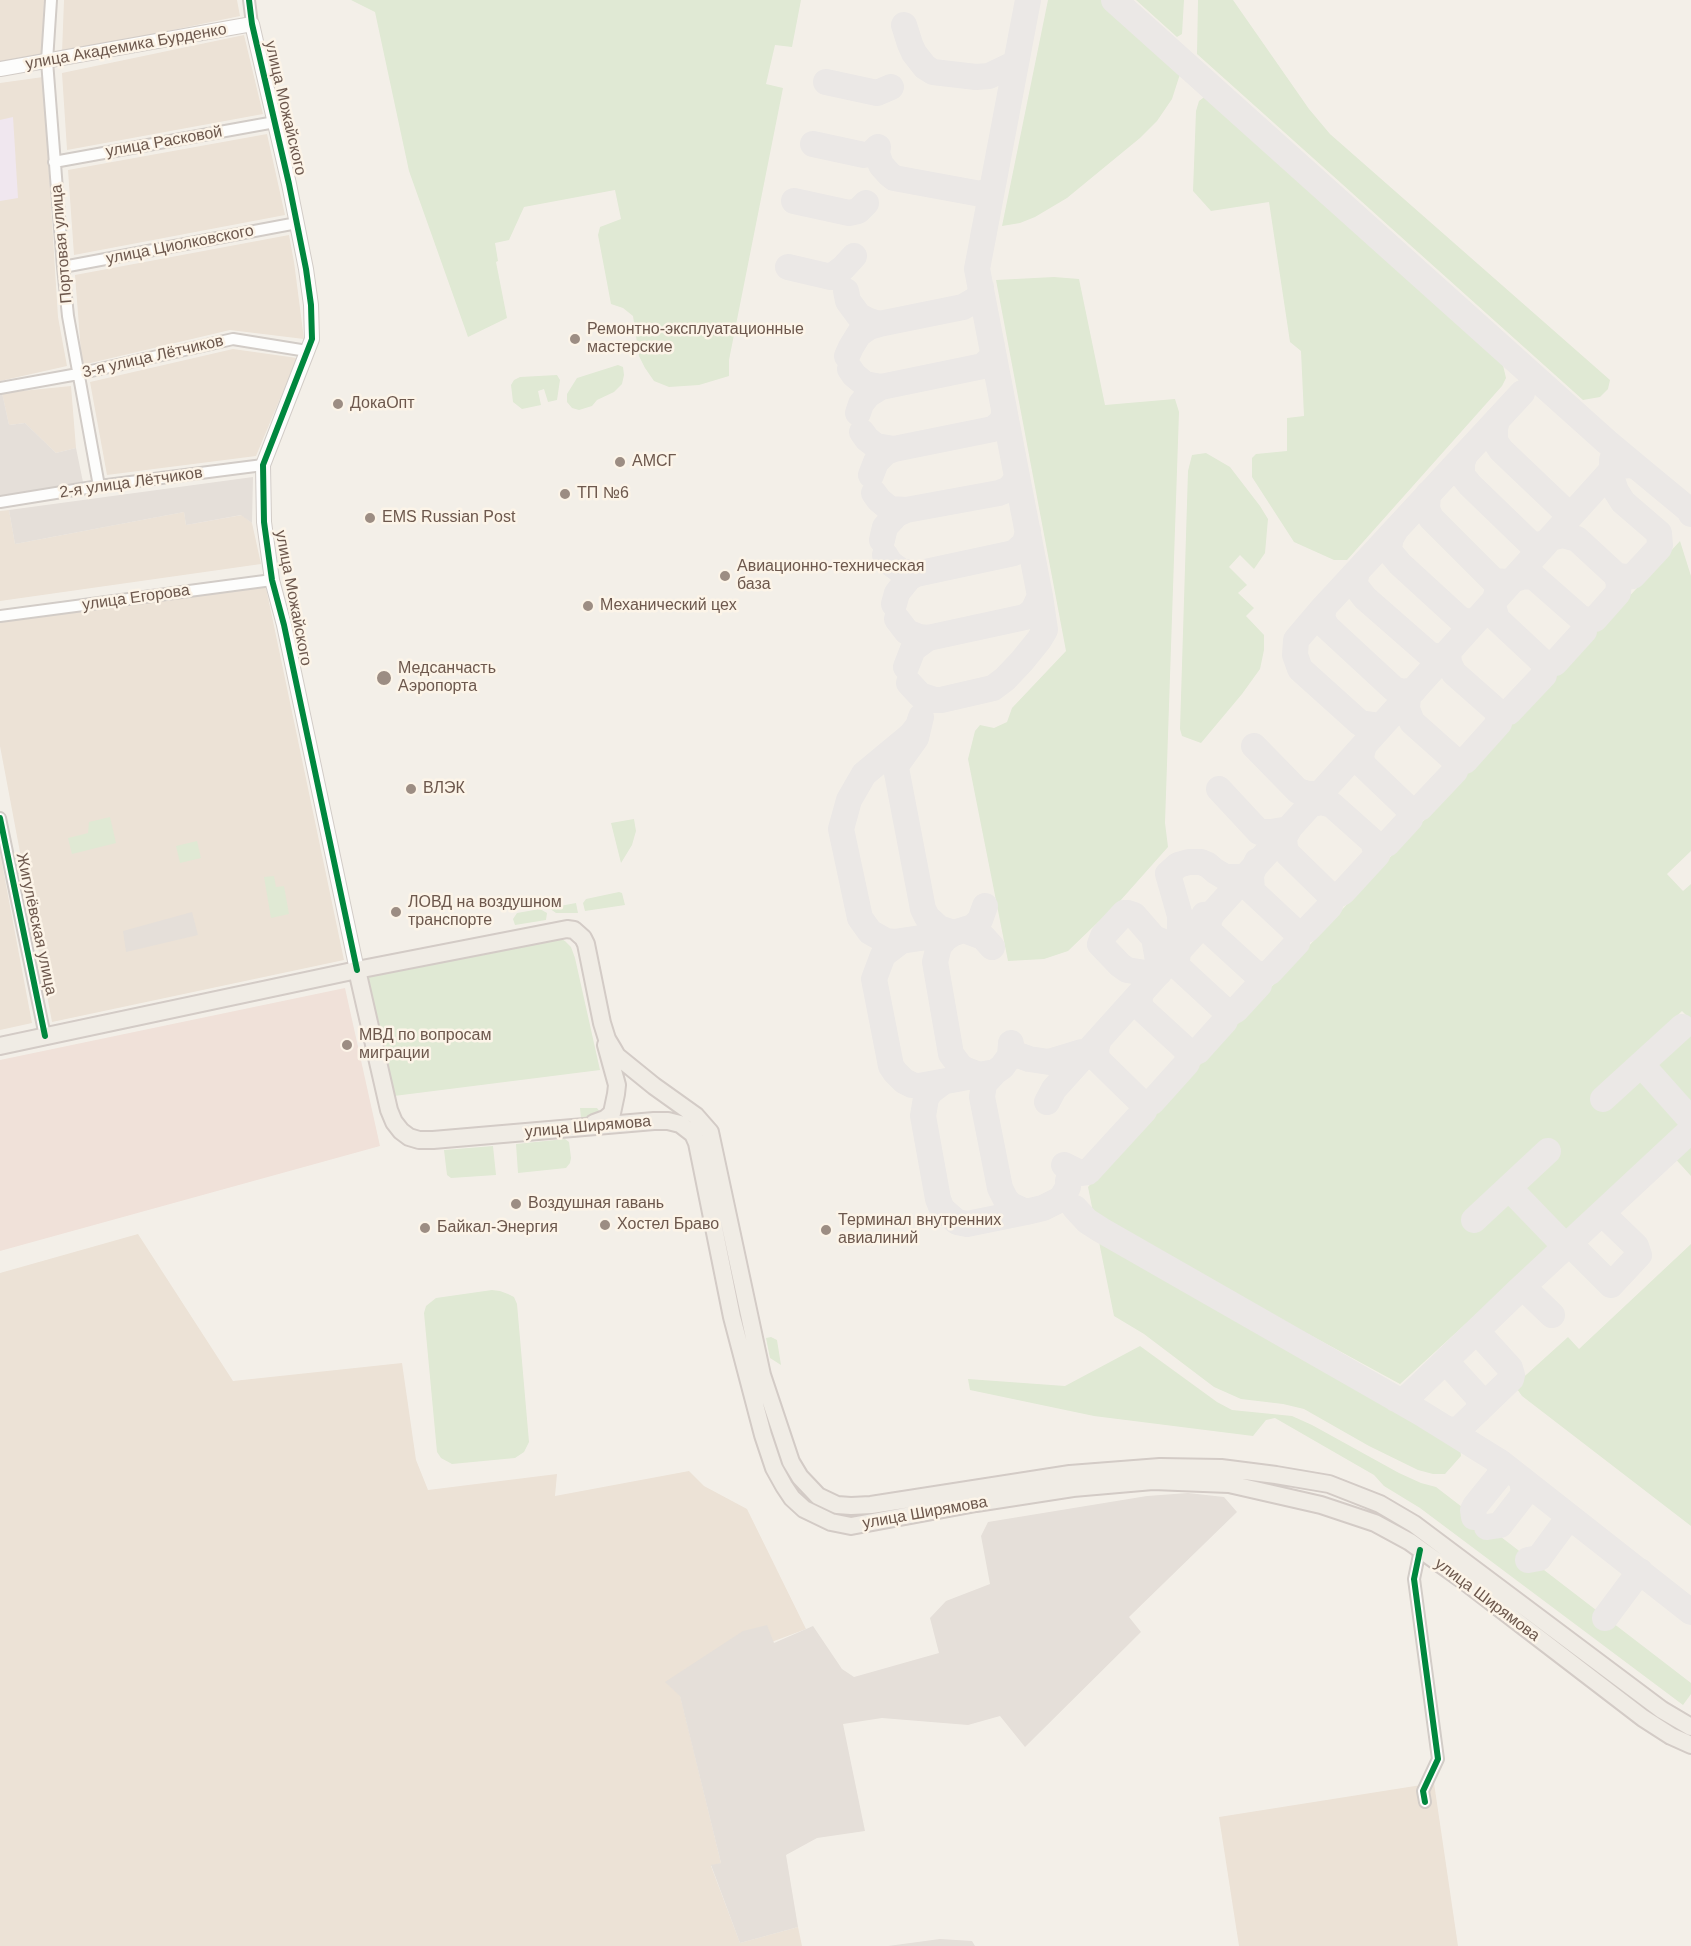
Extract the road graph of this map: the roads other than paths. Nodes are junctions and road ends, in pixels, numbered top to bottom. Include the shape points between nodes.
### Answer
1 (51, 0) edge
2 (249, 0) edge
3 (252, 24) junction
4 (48, 61) junction
5 (0, 69) edge
6 (274, 122) junction
7 (54, 162) junction
8 (297, 223) junction
9 (63, 267) junction
10 (307, 351) junction
11 (78, 374) junction
12 (0, 388) edge
13 (263, 465) junction
14 (99, 486) junction
15 (0, 502) edge
16 (272, 580) junction
17 (0, 616) edge
18 (0, 818) edge
19 (357, 970) junction
20 (602, 1023) junction
21 (45, 1036) junction
22 (0, 1046) edge
23 (582, 1127) junction
24 (1267, 1474) junction
25 (1348, 1491) junction
26 (1270, 1492) junction
27 (1344, 1512) junction
28 (1420, 1550) junction
29 (1691, 1727) edge
30 (1688, 1746) edge
31 (1425, 1802) dead end

1 - 4 street, Портовая улица
2 - 3 street
3 - 4 street, улица Академика Бурденко
3 - 6 street, улица Можайского
4 - 5 street, улица Академика Бурденко
4 - 7 street, Портовая улица
6 - 7 street, улица Расковой
6 - 8 street, улица Можайского
7 - 9 street, Портовая улица
8 - 9 street, улица Циолковского
8 - 10 street, улица Можайского via 311,304 312,339
9 - 11 street, Портовая улица
10 - 11 street, 3-я улица Лётчиков via 233,339
10 - 13 street, улица Можайского
11 - 12 street, 3-я улица Лётчиков
11 - 14 street, Портовая улица
13 - 14 street, 2-я улица Лётчиков
13 - 16 street, улица Можайского via 264,522
14 - 15 street, 2-я улица Лётчиков
16 - 17 street, улица Егорова
16 - 19 street, улица Можайского
18 - 21 street, Жигулёвская улица
19 - 20 main road, улица Ширямова via 573,930 586,944
19 - 21 main road, улица Ширямова
19 - 23 main road, улица Ширямова via 389,1110 394,1122 409,1137 433,1140
20 - 23 main road via 616,1094 612,1113
20 - 24 main road, улица Ширямова via 617,1056 687,1109 710,1132 766,1386 791,1462 818,1496 837,1505 851,1506 1121,1469 1221,1468
21 - 22 main road, улица Ширямова
23 - 26 main road, улица Ширямова via 668,1121 693,1134 732,1317 763,1435 774,1468 788,1492 817,1517 851,1526 987,1501 1126,1483 1198,1482
24 - 25 main road, улица Ширямова via 1312,1480
24 - 26 main road via 1290,1481 1288,1491
25 - 27 main road via 1339,1491 1334,1497 1335,1507
25 - 29 main road, улица Ширямова via 1414,1524 1662,1710
26 - 27 main road, улица Ширямова
27 - 28 main road, улица Ширямова via 1392,1531
28 - 30 main road, улица Ширямова via 1643,1718
28 - 31 street via 1414,1579 1438,1759 1423,1791

